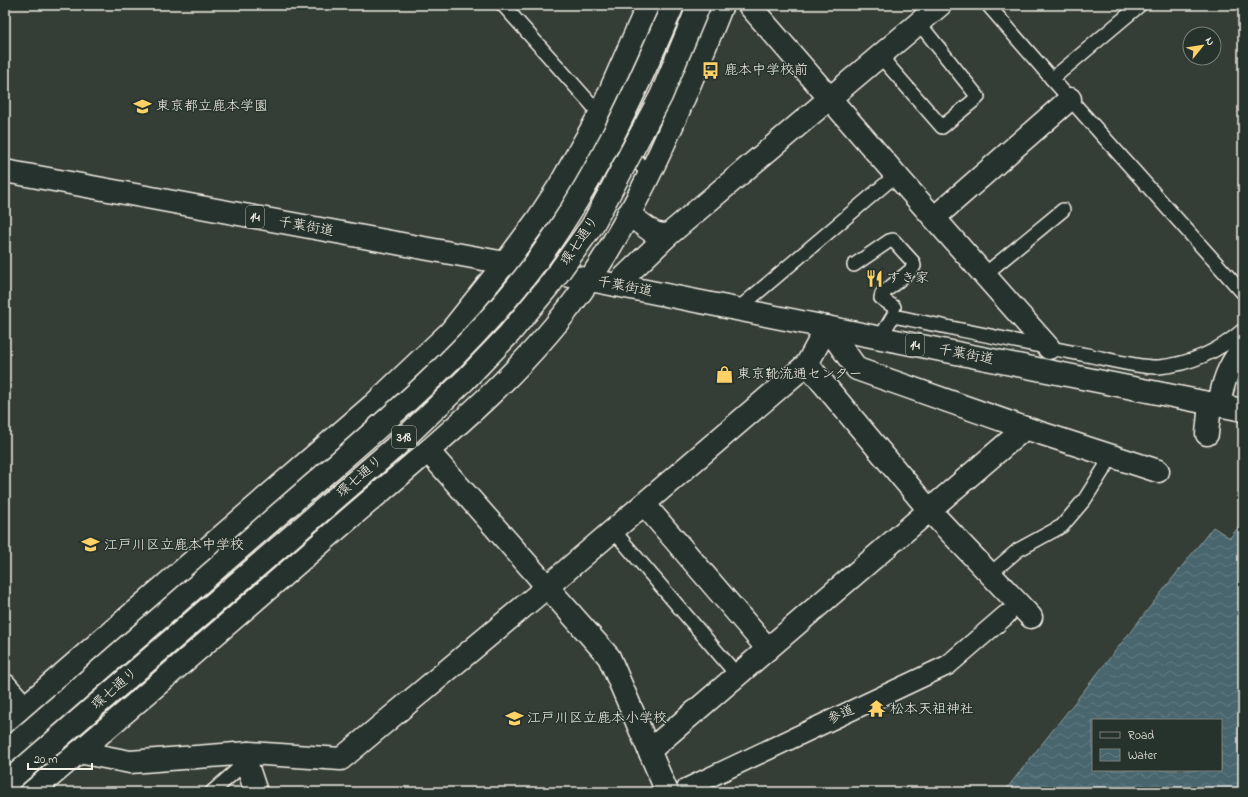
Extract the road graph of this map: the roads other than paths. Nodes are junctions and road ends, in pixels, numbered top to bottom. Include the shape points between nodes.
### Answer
1 (503, 5) edge
2 (648, 5) edge
3 (673, 5) edge
4 (699, 5) edge
5 (722, 5) edge
6 (749, 5) edge
7 (940, 5) edge
8 (988, 5) edge
9 (1140, 5) edge
10 (919, 23) junction
11 (880, 56) junction
12 (1052, 80) junction
13 (830, 99) junction
14 (1070, 99) junction
15 (600, 114) junction
16 (5, 171) edge
17 (648, 174) junction
18 (896, 175) junction
19 (1063, 210) dead end
20 (628, 214) junction
21 (934, 218) junction
22 (667, 236) junction
23 (505, 263) junction
24 (854, 265) dead end
25 (984, 275) junction
26 (589, 281) junction
27 (616, 285) junction
28 (1243, 293) edge
29 (894, 307) dead end
30 (738, 309) junction
31 (827, 327) junction
32 (1243, 330) edge
33 (880, 338) junction
34 (1049, 348) junction
35 (1243, 348) edge
36 (807, 364) junction
37 (1243, 379) edge
38 (1217, 398) junction
39 (1242, 410) edge
40 (1025, 428) junction
41 (1207, 434) dead end
42 (428, 450) junction
43 (1112, 456) junction
44 (1158, 471) dead end
45 (644, 504) junction
46 (930, 511) junction
47 (613, 530) junction
48 (990, 574) junction
49 (547, 587) junction
50 (1006, 615) dead end
51 (1032, 617) dead end
52 (768, 649) junction
53 (737, 675) junction
54 (5, 685) edge
55 (25, 708) junction
56 (5, 724) edge
57 (649, 751) junction
58 (79, 752) junction
59 (5, 753) edge
60 (247, 758) junction
61 (5, 784) edge
62 (677, 790) edge
63 (32, 792) edge
64 (212, 792) edge
65 (256, 792) edge

1 - 15 lane
2 - 15 main road
3 - 59 main road, 環七通り / 318, bridge via 636,91 571,213 535,263 490,317 448,363 378,428
4 - 61 main road, 環七通り / 318, bridge via 661,96 592,226 551,283 509,334 395,447
5 - 17 main road via 681,108
6 - 13 main road
7 - 10 main road
8 - 12 lane
9 - 12 lane
10 - 11 main road
10 - 11 lane via 978,97 942,127
11 - 13 main road
12 - 14 lane
13 - 18 main road
13 - 22 main road
14 - 21 main road
14 - 28 lane
15 - 17 lane
15 - 23 main road via 560,185
16 - 23 main road, 千葉街道 / 14
17 - 20 main road
18 - 21 main road
18 - 30 lane
19 - 25 lane
20 - 22 main road via 654,233
20 - 26 main road
21 - 25 main road
22 - 27 main road
23 - 26 main road, 千葉街道 / 14
23 - 55 main road via 450,332 374,404
24 - 29 lane via 893,240 914,266 882,294 881,298
25 - 34 main road
26 - 27 main road, 千葉街道 / 14
26 - 42 main road via 514,371 478,407
27 - 30 main road, 千葉街道 / 14
30 - 31 main road, 千葉街道 / 14
31 - 33 main road, 千葉街道 / 14
31 - 36 main road
31 - 40 main road via 857,369
32 - 34 lane via 1194,360 1157,367
33 - 34 lane via 893,316
33 - 38 main road, 千葉街道 / 14
35 - 38 main road via 1232,362
36 - 45 main road
36 - 46 main road
37 - 38 main road
38 - 39 main road, 千葉街道 / 14
38 - 41 main road
40 - 43 main road
40 - 46 main road
42 - 49 main road
42 - 58 main road
43 - 44 main road
43 - 48 lane via 1085,499 1062,526 1018,550
45 - 47 main road
45 - 52 main road
46 - 48 main road
46 - 52 main road
47 - 49 main road
47 - 53 lane
48 - 51 main road
49 - 57 main road via 609,657
49 - 60 main road via 341,759
50 - 62 street, 参道 via 948,665
52 - 53 main road
53 - 57 main road
54 - 55 main road
55 - 56 main road
57 - 62 main road
58 - 60 main road via 130,762
58 - 63 main road
60 - 64 lane
60 - 65 main road

